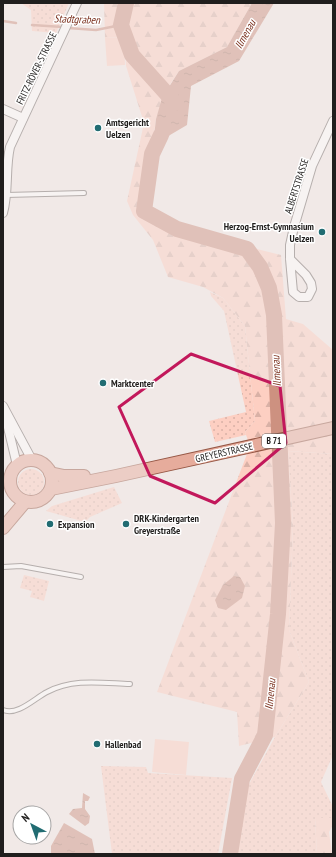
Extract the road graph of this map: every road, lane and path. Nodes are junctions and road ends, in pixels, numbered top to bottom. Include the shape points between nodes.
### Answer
1 (77, 3) edge
2 (3, 109) edge
3 (23, 118) junction
4 (333, 121) edge
5 (84, 193) dead end
6 (6, 195) junction
7 (3, 213) edge
8 (290, 259) dead end
9 (3, 407) edge
10 (331, 428) edge
11 (32, 460) junction
12 (17, 465) junction
13 (50, 473) junction
14 (116, 476) junction
15 (51, 489) junction
16 (14, 496) junction
17 (25, 502) junction
18 (3, 522) edge
19 (3, 528) edge
20 (3, 567) edge
21 (81, 577) dead end
22 (130, 684) dead end
23 (3, 710) edge

1 - 3 street, FRITZ-RÖVER-STRASSE
2 - 3 street
3 - 6 street, FRITZ-RÖVER-STRASSE via 7,160
4 - 8 street, ALBERTSTRASSE via 318,149 310,174 294,227
5 - 6 lane
6 - 7 street, FRITZ-RÖVER-STRASSE
9 - 11 street
9 - 12 street
10 - 14 main road, GREYERSTRASSE / B 71
11 - 12 main road
11 - 13 main road via 43,464
12 - 16 main road via 9,480
13 - 14 main road, GREYERSTRASSE / B 71 via 64,476
13 - 15 main road
14 - 15 main road, GREYERSTRASSE / B 71
15 - 17 main road via 43,499 32,503
16 - 17 main road
16 - 18 main road
17 - 19 main road
20 - 21 lane via 21,566
22 - 23 lane via 77,682 48,691 18,709 8,712

